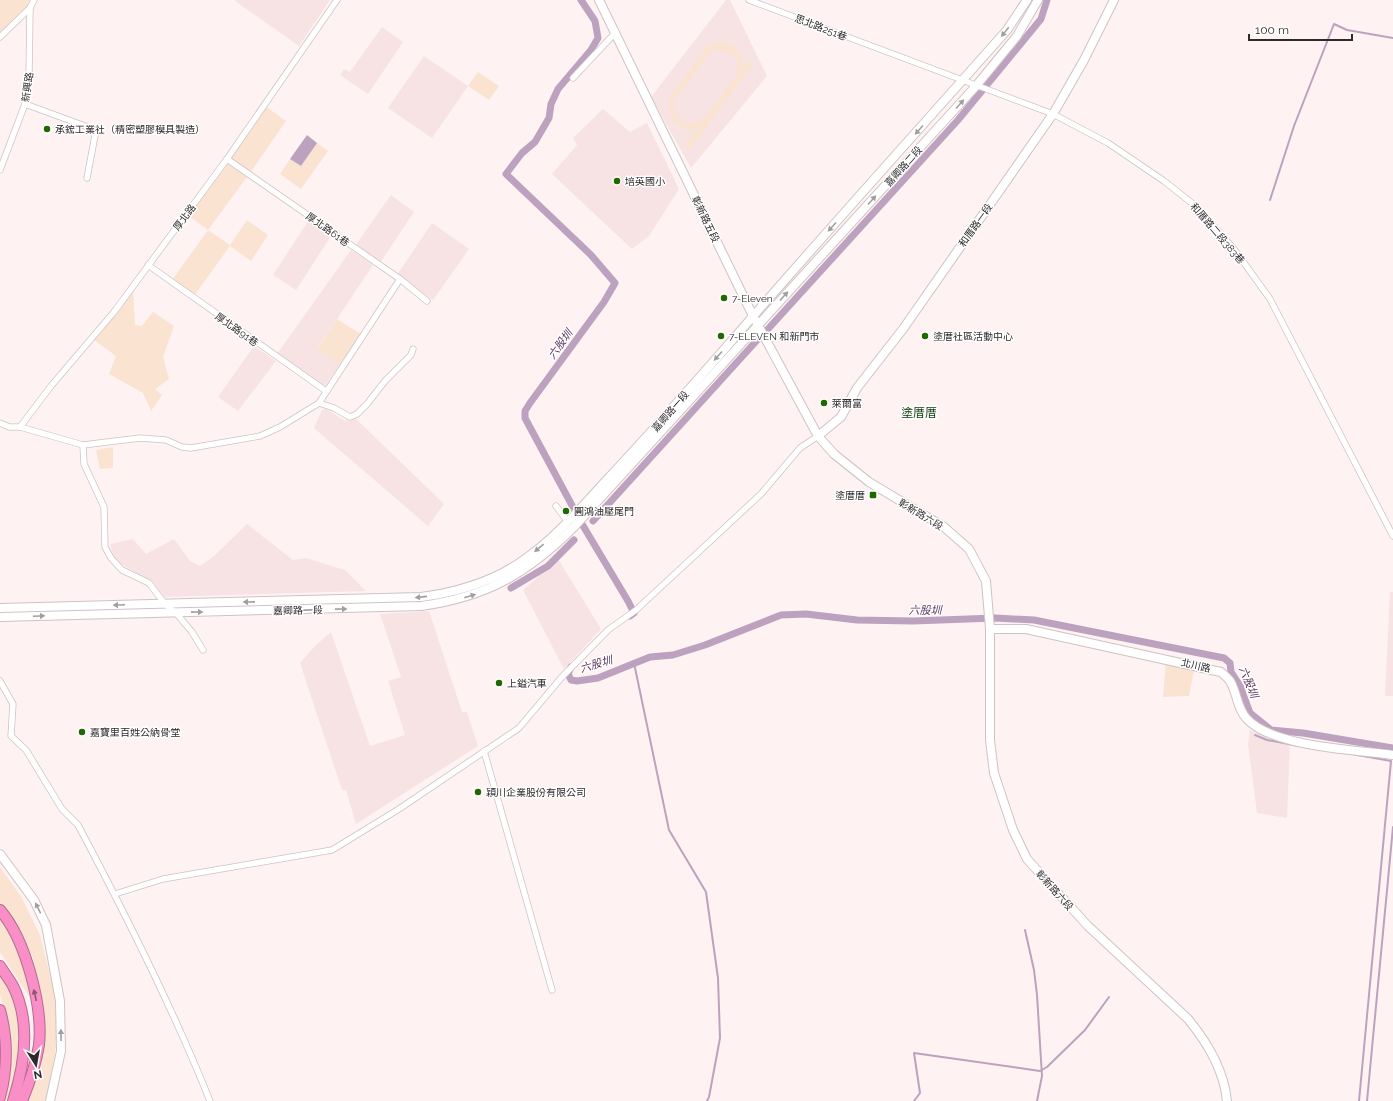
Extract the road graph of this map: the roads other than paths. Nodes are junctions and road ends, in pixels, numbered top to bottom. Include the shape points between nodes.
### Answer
1 (34, 0) edge
2 (337, 0) edge
3 (600, 0) edge
4 (749, 0) edge
5 (1027, 0) edge
6 (1038, 0) edge
7 (1114, 0) edge
8 (30, 8) junction
9 (616, 32) junction
10 (0, 37) edge
11 (893, 55) joint
12 (573, 78) dead end
13 (962, 81) junction
14 (978, 87) junction
15 (25, 104) junction
16 (1053, 114) junction
17 (227, 159) junction
18 (0, 170) edge
19 (87, 178) dead end
20 (148, 265) junction
21 (400, 279) junction
22 (427, 301) dead end
23 (753, 316) junction
24 (758, 324) junction
25 (413, 349) dead end
26 (326, 391) junction
27 (319, 403) junction
28 (0, 423) edge
29 (20, 427) junction
30 (818, 436) junction
31 (83, 445) junction
32 (556, 506) dead end
33 (587, 507) junction
34 (571, 525) junction
35 (1393, 536) edge
36 (165, 604) junction
37 (0, 608) edge
38 (176, 613) junction
39 (0, 618) edge
40 (990, 629) junction
41 (203, 650) dead end
42 (0, 681) edge
43 (484, 751) junction
44 (1393, 755) edge
45 (0, 854) edge
46 (115, 894) junction
47 (0, 910) edge
48 (0, 966) edge
49 (552, 990) dead end
50 (0, 1010) edge
51 (0, 1096) edge
52 (13, 1101) edge
53 (22, 1101) edge
54 (50, 1101) edge
55 (210, 1101) edge
56 (1227, 1101) edge

1 - 8 street, 新興路
2 - 17 street, 厚北路
3 - 9 street, 彰新路五段
4 - 11 street, 思北路251巷
5 -> 13 street, 嘉卿路二段 via 1007,30
6 - 14 street, 嘉卿路二段 via 1017,36
7 - 16 street, 和厝路一段
8 - 10 street
8 - 15 street, 新興路 via 29,75
9 - 12 street
9 - 23 street, 彰新路五段
11 - 13 street, 和厝路二段383巷
13 - 14 street, 和厝路二段383巷
13 -> 23 street, 嘉卿路二段
14 - 16 street, 和厝路二段383巷
24 -> 14 street, 嘉卿路二段
15 - 18 street, 新興路
15 - 19 street via 96,130
16 - 30 street, 和厝路一段 via 903,329 858,388 841,417
16 - 35 street, 和厝路二段383巷 via 1108,143 1164,181 1198,208 1234,249 1270,299
17 - 20 street, 厚北路
17 - 21 street, 厚北路61巷
20 - 26 street, 厚北路91巷
20 - 29 street, 厚北路 via 114,312
21 - 22 street, 厚北路61巷
21 - 26 street
23 - 24 street, 彰新路五段
23 -> 33 street, 嘉卿路一段
24 - 30 street, 彰新路五段
24 - 33 street, 嘉卿路一段
25 - 27 street via 411,355 357,414 350,417
26 - 27 street
27 - 31 street via 280,427 246,440 191,448 182,448 166,440 140,438
28 - 29 street via 9,427
29 - 31 street
30 - 40 street, 彰新路六段 via 834,454 863,478 944,527 969,548 986,581
30 - 43 street via 800,448 761,494 636,610 608,630 519,728
31 - 36 street via 84,464 104,507 105,547 122,570 149,583
32 - 34 street
33 - 34 street
34 -> 36 street, 嘉卿路一段 via 525,560 494,577 437,595 393,599
38 -> 34 street, 嘉卿路一段 via 421,606 446,602 479,593 534,564
36 -> 37 street, 嘉卿路一段
36 - 38 street
39 -> 38 street, 嘉卿路一段
38 - 41 street
40 - 44 street, 北川路 via 1026,629 1221,672 1230,681 1247,719 1268,734 1286,740
40 - 56 street, 彰新路六段 via 990,740 994,773 1013,830 1027,859 1088,926 1188,1018 1212,1053
42 - 46 street via 13,704 11,736 26,750 62,809 78,825
43 - 46 street via 399,809 332,850 163,879
43 - 49 street
54 -> 45 street via 61,1051 60,1000 46,925 34,900
46 - 55 street
53 -> 47 highway via 38,1046 36,995 17,939
48 - 52 highway via 19,1001 25,1030 23,1056
50 - 51 highway via 7,1060

